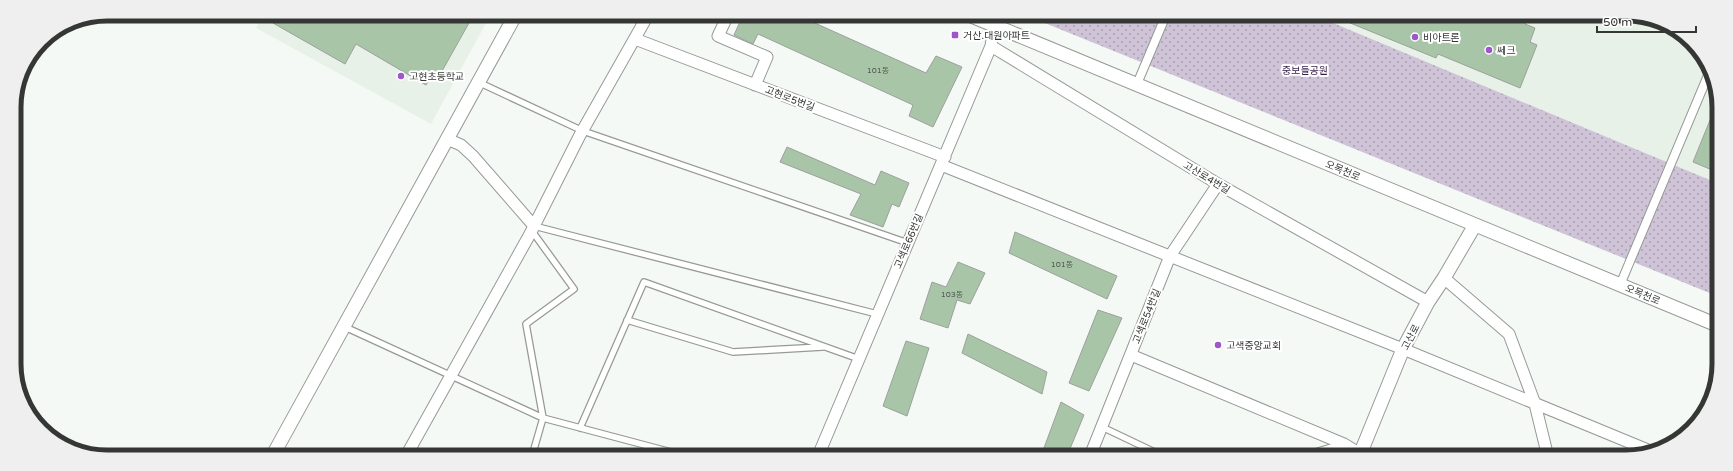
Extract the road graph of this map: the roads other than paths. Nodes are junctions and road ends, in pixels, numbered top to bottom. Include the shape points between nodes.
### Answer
1 (512, 21) edge
2 (645, 21) edge
3 (725, 21) edge
4 (984, 21) edge
5 (1163, 21) edge
6 (994, 25) junction
7 (635, 39) junction
8 (991, 46) junction
9 (1707, 78) edge
10 (478, 82) junction
11 (1137, 84) junction
12 (755, 85) junction
13 (583, 131) junction
14 (447, 139) junction
15 (943, 161) junction
16 (1218, 184) junction
17 (1475, 225) junction
18 (533, 228) junction
19 (908, 243) junction
20 (1170, 256) junction
21 (1444, 278) junction
22 (1620, 285) junction
23 (1428, 302) junction
24 (878, 314) junction
25 (627, 320) junction
26 (1712, 323) edge
27 (345, 327) junction
28 (824, 347) junction
29 (1403, 349) junction
30 (1131, 355) junction
31 (859, 359) junction
32 (450, 376) junction
33 (1535, 404) junction
34 (543, 418) junction
35 (580, 428) junction
36 (1102, 428) junction
37 (1344, 444) junction
38 (1643, 448) edge
39 (276, 450) edge
40 (409, 450) edge
41 (534, 450) edge
42 (663, 450) edge
43 (821, 450) edge
44 (1093, 450) edge
45 (1150, 450) edge
46 (1323, 450) edge
47 (1353, 450) edge
48 (1364, 450) edge
49 (1546, 450) edge

1 - 10 street
2 - 7 street
3 - 12 street via 718,36 767,57
4 - 6 street, 오목천로
5 - 11 street
6 - 8 street, 고색로66번길
6 - 11 street, 오목천로
7 - 12 street, 고현로5번길
7 - 13 street
8 - 15 street, 고색로66번길
8 - 16 street, 고산로4번길
9 - 22 street
10 - 13 lane
10 - 14 street
11 - 17 street, 오목천로
12 - 15 street, 고현로5번길
13 - 18 street
13 - 19 lane
14 - 18 street via 461,145 473,156
14 - 27 street
15 - 19 street, 고색로66번길
15 - 20 street, 고현로5번길
16 - 20 street, 고색로54번길
16 - 23 street, 고산로4번길
17 - 21 street, 고산로
17 - 22 street, 오목천로
18 - 24 lane
18 - 32 street
18 - 34 lane via 574,289 526,324
19 - 24 street, 고색로66번길
20 - 29 street, 고현로5번길
20 - 30 street, 고색로54번길
21 - 23 street, 고산로
21 - 33 street via 1509,334
22 - 26 street, 오목천로
23 - 29 street, 고산로
24 - 31 street, 고색로66번길
25 - 28 lane via 733,352
25 - 28 lane via 644,282
25 - 35 lane
27 - 32 lane
27 - 39 street
28 - 31 lane
29 - 33 street, 고현로5번길
29 - 48 street, 고산로
30 - 36 street, 고색로54번길
30 - 37 street
31 - 43 street, 고색로66번길
32 - 34 lane
32 - 40 street
33 - 38 street, 고현로5번길
33 - 49 street
34 - 35 lane
34 - 41 lane
35 - 42 lane
36 - 44 street, 고색로54번길
36 - 45 lane
37 - 46 lane
37 - 47 street

